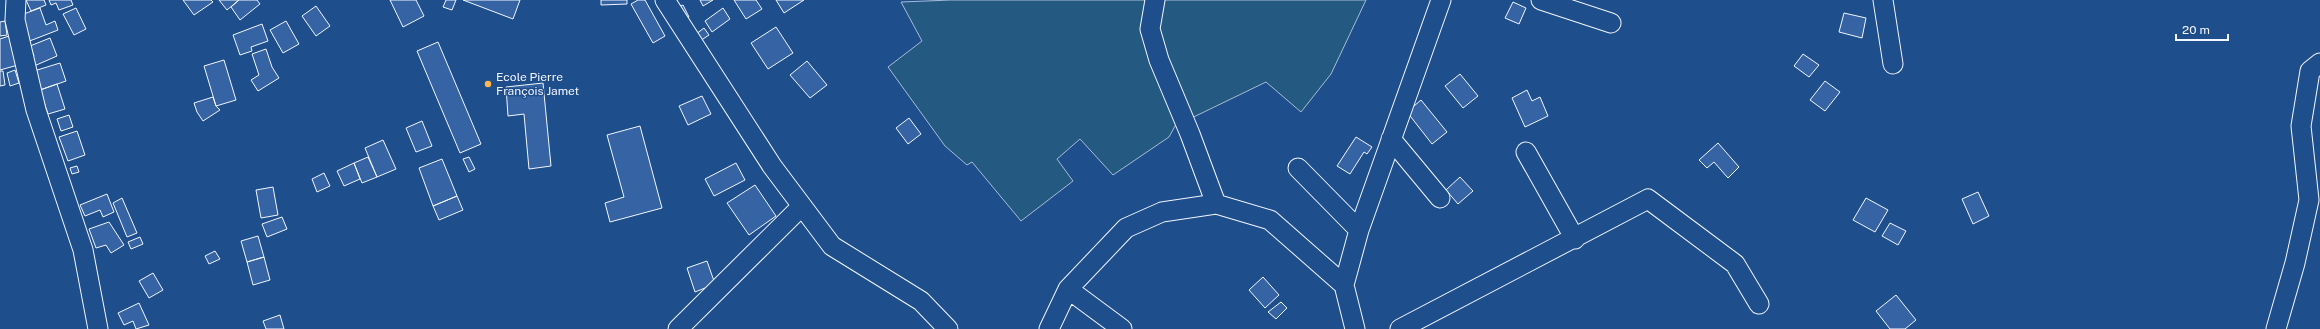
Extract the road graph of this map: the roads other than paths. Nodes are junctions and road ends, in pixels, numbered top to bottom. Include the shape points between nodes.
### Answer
1 (16, 0) edge
2 (665, 0) edge
3 (1155, 0) edge
4 (1440, 0) edge
5 (1542, 0) edge
6 (1883, 0) edge
7 (1611, 23) dead end
8 (2320, 63) edge
9 (1893, 64) dead end
10 (1391, 139) junction
11 (1526, 152) dead end
12 (1298, 168) dead end
13 (1440, 198) dead end
14 (1216, 204) junction
15 (802, 206) junction
16 (1359, 230) junction
17 (1575, 239) junction
18 (1344, 285) junction
19 (1068, 289) junction
20 (1759, 304) dead end
21 (98, 329) edge
22 (678, 329) edge
23 (948, 329) edge
24 (1049, 329) edge
25 (1122, 329) edge
26 (1355, 329) edge
27 (1400, 329) edge
28 (2276, 329) edge

1 - 21 street via 15,20 36,110 83,250
2 - 15 street via 772,166
3 - 14 street via 1150,29 1159,60
4 - 10 street
5 - 7 street
6 - 9 street
8 - 28 street via 2310,71 2301,126 2309,200 2295,263
10 - 13 street
10 - 16 street
11 - 17 street
12 - 16 street
14 - 18 street via 1270,220
14 - 19 street via 1162,212 1126,228
15 - 22 street
15 - 23 street via 832,246 921,301
16 - 18 street
17 - 20 street via 1648,199 1735,264
17 - 27 street
18 - 26 street
19 - 24 street
19 - 25 street

